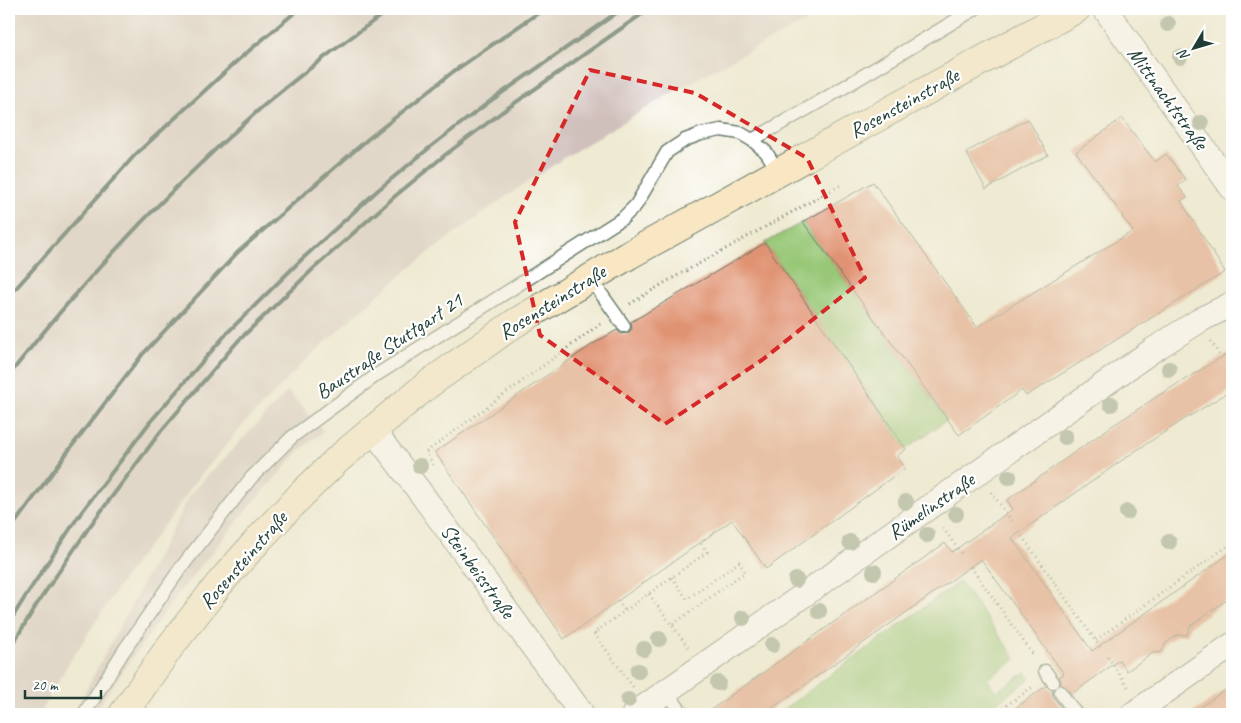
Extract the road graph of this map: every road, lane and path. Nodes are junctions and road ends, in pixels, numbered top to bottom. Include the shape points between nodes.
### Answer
1 (975, 9) edge
2 (1076, 9) edge
3 (1105, 9) edge
4 (752, 140) junction
5 (779, 172) junction
6 (1232, 188) edge
7 (590, 278) junction
8 (1232, 304) edge
9 (624, 326) dead end
10 (372, 430) junction
11 (978, 473) junction
12 (928, 508) junction
13 (1012, 521) dead end
14 (1019, 532) dead end
15 (700, 542) dead end
16 (1232, 543) edge
17 (963, 556) dead end
18 (971, 567) dead end
19 (672, 577) junction
20 (649, 594) junction
21 (618, 601) dead end
22 (625, 611) junction
23 (1096, 640) junction
24 (1232, 644) edge
25 (1100, 647) dead end
26 (1108, 658) dead end
27 (1052, 680) junction
28 (666, 692) junction
29 (641, 710) edge
30 (1138, 711) edge
31 (84, 714) edge
32 (123, 714) edge
33 (582, 714) edge
34 (683, 714) edge
35 (994, 714) edge
36 (1076, 714) edge

1 - 4 lane
2 - 5 street, Rosensteinstraße
3 - 6 street, Mittnachtstraße
4 - 5 lane, Baustraße Stuttgart 21 via 766,152
4 - 31 lane, Baustraße Stuttgart 21 via 740,133 722,130 685,140 667,152 636,205 623,218 378,374 292,437 251,478 180,569
5 - 7 street, Rosensteinstraße
7 - 9 lane
7 - 10 street, Rosensteinstraße via 515,323 430,383
8 - 11 street, Rümelinstraße via 1153,350
10 - 32 street, Rosensteinstraße via 302,494 226,576 169,648
10 - 33 street, Steinbeisstraße
11 - 12 street, Rümelinstraße
11 - 13 path
12 - 17 path
12 - 28 street, Rümelinstraße
14 - 23 path
15 - 19 path via 707,552
16 - 23 path
18 - 27 path
19 - 20 path
19 - 20 path via 687,599 739,562 745,572 672,624
20 - 22 path
21 - 22 path
22 - 29 path via 594,633
23 - 25 path
24 - 30 street
26 - 30 path
27 - 35 path
27 - 36 lane
28 - 29 street, Rümelinstraße
28 - 34 lane

